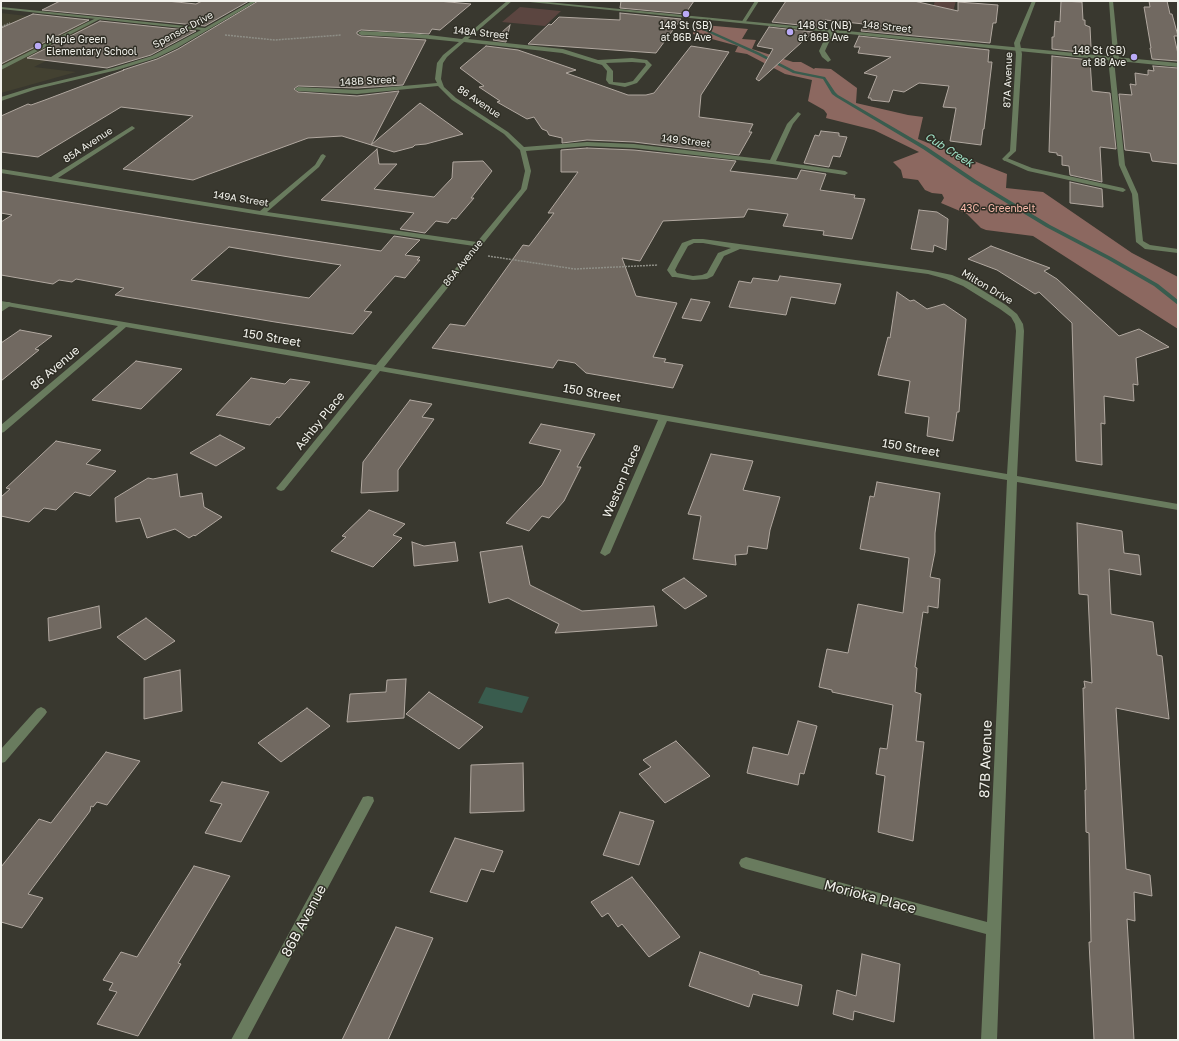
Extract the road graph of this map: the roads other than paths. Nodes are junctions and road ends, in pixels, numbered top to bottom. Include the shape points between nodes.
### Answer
1 (255, 1) edge
2 (510, 1) edge
3 (522, 1) edge
4 (757, 1) edge
5 (1034, 1) edge
6 (1111, 1) edge
7 (1, 8) edge
8 (100, 18) junction
9 (743, 22) junction
10 (205, 29) junction
11 (831, 31) junction
12 (361, 33) dead end
13 (463, 40) junction
14 (1018, 49) junction
15 (1114, 59) junction
16 (828, 60) dead end
17 (598, 62) junction
18 (1178, 65) edge
19 (1, 68) edge
20 (440, 84) junction
21 (298, 89) dead end
22 (1, 99) edge
23 (798, 114) dead end
24 (132, 128) dead end
25 (523, 149) junction
26 (323, 156) dead end
27 (772, 162) junction
28 (1, 170) edge
29 (845, 173) dead end
30 (54, 178) junction
31 (1123, 190) dead end
32 (261, 213) junction
33 (478, 244) junction
34 (739, 247) junction
35 (1178, 251) edge
36 (5, 303) edge
37 (1, 310) edge
38 (124, 325) junction
39 (377, 369) junction
40 (663, 419) junction
41 (1, 430) edge
42 (1012, 478) junction
43 (281, 488) dead end
44 (1178, 508) edge
45 (605, 553) dead end
46 (41, 712) dead end
47 (1, 758) edge
48 (368, 801) dead end
49 (746, 863) dead end
50 (994, 930) junction
51 (239, 1040) edge
52 (990, 1040) edge

1 - 10 street, Spenser Drive
2 - 13 street, 86 Avenue
3 - 9 street, 148 Street
4 - 9 street
5 - 14 street, 87A Avenue via 1017,43
6 - 15 street
7 - 8 street
8 - 10 street
8 - 19 street
9 - 11 street, 148 Street
10 - 22 street, Spenser Drive via 169,50 137,63 34,88
11 - 14 street, 148 Street
11 - 16 street via 822,50
12 - 13 street, 148A Street
13 - 17 street, 148A Street via 563,51
13 - 20 street, 86 Avenue via 440,63
14 - 15 street, 148 Street
14 - 31 street, 87A Avenue via 1014,151 1005,159 1030,170
15 - 18 street, 148 Street
15 - 35 street via 1122,165 1135,194 1140,242 1148,247
17 - 17 street, 148A Street via 610,71 611,82 625,85 635,82 649,65 647,62 632,60
20 - 21 street, 148B Street via 350,92
20 - 25 street, 86 Avenue via 454,99 506,133
23 - 27 street via 790,124
24 - 30 street, 85A Avenue
25 - 27 street, 149 Street via 587,144 627,145
25 - 33 street, 86A Avenue via 528,171 524,189
26 - 32 street via 317,166
27 - 29 street, 149 Street
28 - 30 street, 149A Street
30 - 32 street, 149A Street
32 - 33 street, 149A Street
33 - 39 street, 86A Avenue
34 - 34 street, Milton Drive via 703,241 689,242 674,264 672,272 681,277 704,277 710,274 721,255
34 - 42 street, Milton Drive via 942,275 961,282 1009,311 1017,320 1020,331
36 - 37 street
36 - 38 street, 150 Street
38 - 39 street, 150 Street
38 - 41 street, 86 Avenue
39 - 40 street, 150 Street
39 - 43 street, Ashby Place
40 - 42 street, 150 Street
40 - 45 street, Weston Place
42 - 44 street, 150 Street
42 - 50 street, 87B Avenue
46 - 47 street
48 - 51 street, 86B Avenue
49 - 50 street, Morioka Place
50 - 52 street, 87B Avenue

